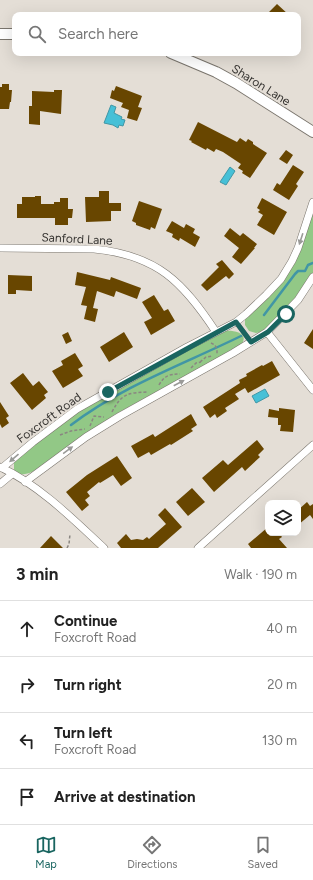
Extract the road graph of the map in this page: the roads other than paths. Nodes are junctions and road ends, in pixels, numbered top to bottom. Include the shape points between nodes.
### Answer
1 (0, 34) edge
2 (12, 34) edge
3 (178, 56) edge
4 (313, 132) edge
5 (313, 202) edge
6 (0, 248) edge
7 (313, 277) edge
8 (236, 322) junction
9 (216, 332) junction
10 (268, 332) junction
11 (251, 342) junction
12 (313, 390) edge
13 (313, 445) edge
14 (1, 468) edge
15 (12, 474) junction
16 (25, 482) junction
17 (0, 484) edge
18 (104, 548) edge
19 (198, 548) edge

1 - 2 main road
3 - 4 main road, Sharon Lane via 236,83
5 -> 8 street, Foxcroft Road via 292,261 266,295
6 - 9 street, Sanford Lane via 94,249 134,256 173,279 197,304
7 - 10 street via 298,300
8 - 9 street, Foxcroft Road
8 - 11 lane
9 -> 14 street, Foxcroft Road via 77,409
10 - 11 street
10 - 12 street
16 -> 11 street via 86,437
13 - 19 street
14 - 15 street
15 - 16 street
15 - 17 street
16 - 18 street via 66,512

